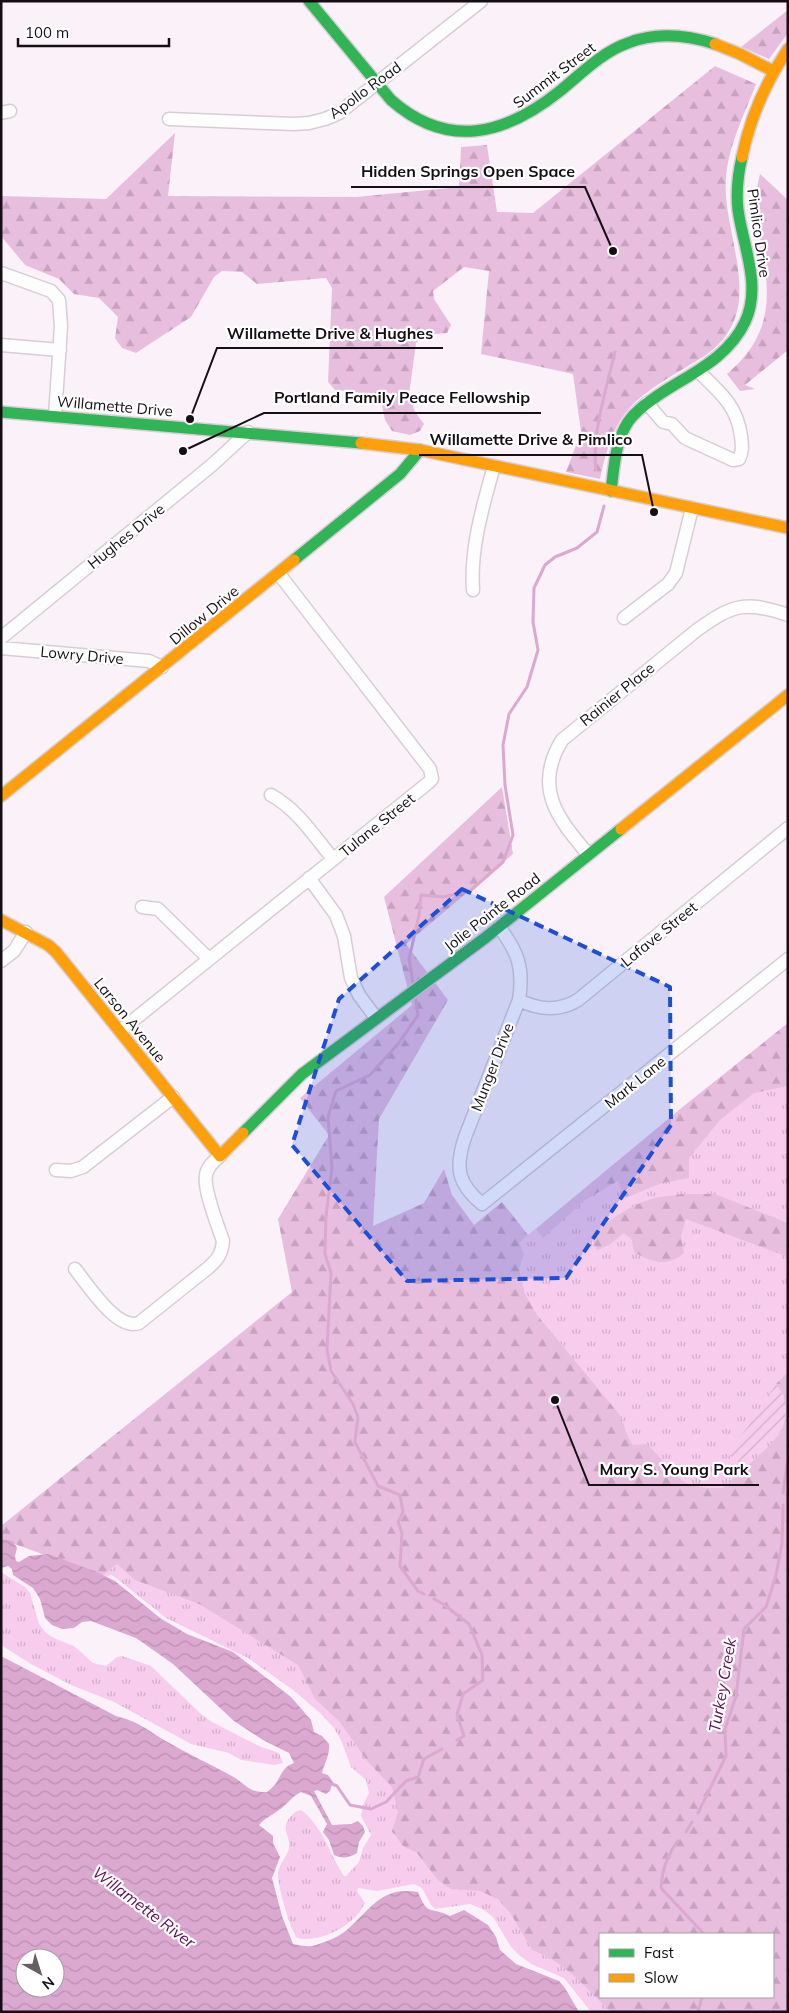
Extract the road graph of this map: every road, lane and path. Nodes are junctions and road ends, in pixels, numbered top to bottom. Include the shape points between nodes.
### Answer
1 (309, 1) edge
2 (479, 2) edge
3 (788, 49) edge
4 (773, 71) junction
5 (377, 84) junction
6 (169, 119) dead end
7 (1, 273) edge
8 (1, 345) edge
9 (60, 350) junction
10 (699, 372) junction
11 (647, 403) junction
12 (1, 412) edge
13 (55, 416) junction
14 (248, 432) junction
15 (420, 450) junction
16 (494, 466) junction
17 (611, 492) junction
18 (692, 508) junction
19 (788, 528) edge
20 (279, 574) junction
21 (473, 590) dead end
22 (788, 615) edge
23 (624, 618) dead end
24 (1, 638) edge
25 (1, 648) edge
26 (162, 667) junction
27 (788, 695) edge
28 (271, 795) dead end
29 (1, 796) edge
30 (788, 828) edge
31 (588, 854) junction
32 (333, 859) junction
33 (310, 878) junction
34 (142, 907) dead end
35 (1, 920) edge
36 (499, 927) junction
37 (26, 932) junction
38 (209, 959) junction
39 (788, 959) edge
40 (1, 960) edge
41 (519, 1000) junction
42 (376, 1018) junction
43 (120, 1032) junction
44 (173, 1097) junction
45 (220, 1156) junction
46 (56, 1170) dead end
47 (482, 1204) joint
48 (74, 1269) dead end

1 - 5 street, Summit Street
2 - 5 street, Apollo Road
3 - 4 street, Pimlico Drive
4 - 5 street, Summit Street via 699,39 673,36 645,38 612,50 524,118 491,130 466,132 441,129 420,121 399,108
4 - 10 street, Pimlico Drive via 744,147 738,174 738,209 751,276 749,310 734,341
5 - 6 street, Apollo Road via 339,112 309,124
7 - 9 street via 51,291 59,300
8 - 9 street
9 - 13 street
10 - 11 street, Pimlico Drive
10 - 11 street via 733,409 739,424 742,452 739,459 733,460 685,438 672,424 663,422
11 - 17 street, Pimlico Drive via 628,422
12 - 13 street, Willamette Drive
13 - 14 street, Willamette Drive
14 - 15 street, Willamette Drive
14 - 24 street, Hughes Drive via 138,527
15 - 16 street, Willamette Drive
15 - 20 street, Dillow Drive via 400,474
16 - 17 street, Willamette Drive
16 - 21 street via 474,548
17 - 18 street, Willamette Drive
18 - 19 street, Willamette Drive
18 - 23 street via 676,573 668,584
20 - 26 street, Dillow Drive
20 - 32 street, Tulane Street via 432,774 428,784
22 - 31 street, Rainier Place via 744,605 720,614 562,740 550,766 549,792 566,826
25 - 26 street, Lowry Drive via 149,661
26 - 29 street, Dillow Drive
27 - 31 street, Jolie Pointe Road
28 - 32 street via 295,812
30 - 41 street, Lafave Street via 578,1000 564,1007 549,1009
31 - 36 street, Jolie Pointe Road
32 - 33 street, Tulane Street
33 - 38 street, Tulane Street
33 - 42 street via 336,915 344,936 351,978
34 - 38 street via 158,909
35 - 37 street, Larson Avenue
36 - 41 street, Munger Drive via 521,967
36 - 42 street, Jolie Pointe Road
37 - 40 street via 14,950
37 - 43 street, Larson Avenue via 52,948
38 - 43 street, Tulane Street
39 - 47 street, Mark Lane
41 - 47 street, Munger Drive via 458,1160 464,1185
42 - 45 street, Jolie Pointe Road via 302,1074
43 - 44 street, Larson Avenue
44 - 45 street, Larson Avenue
44 - 46 street via 83,1167 71,1171
45 - 48 street via 206,1174 206,1185 223,1250 208,1268 139,1323 130,1324 116,1318

